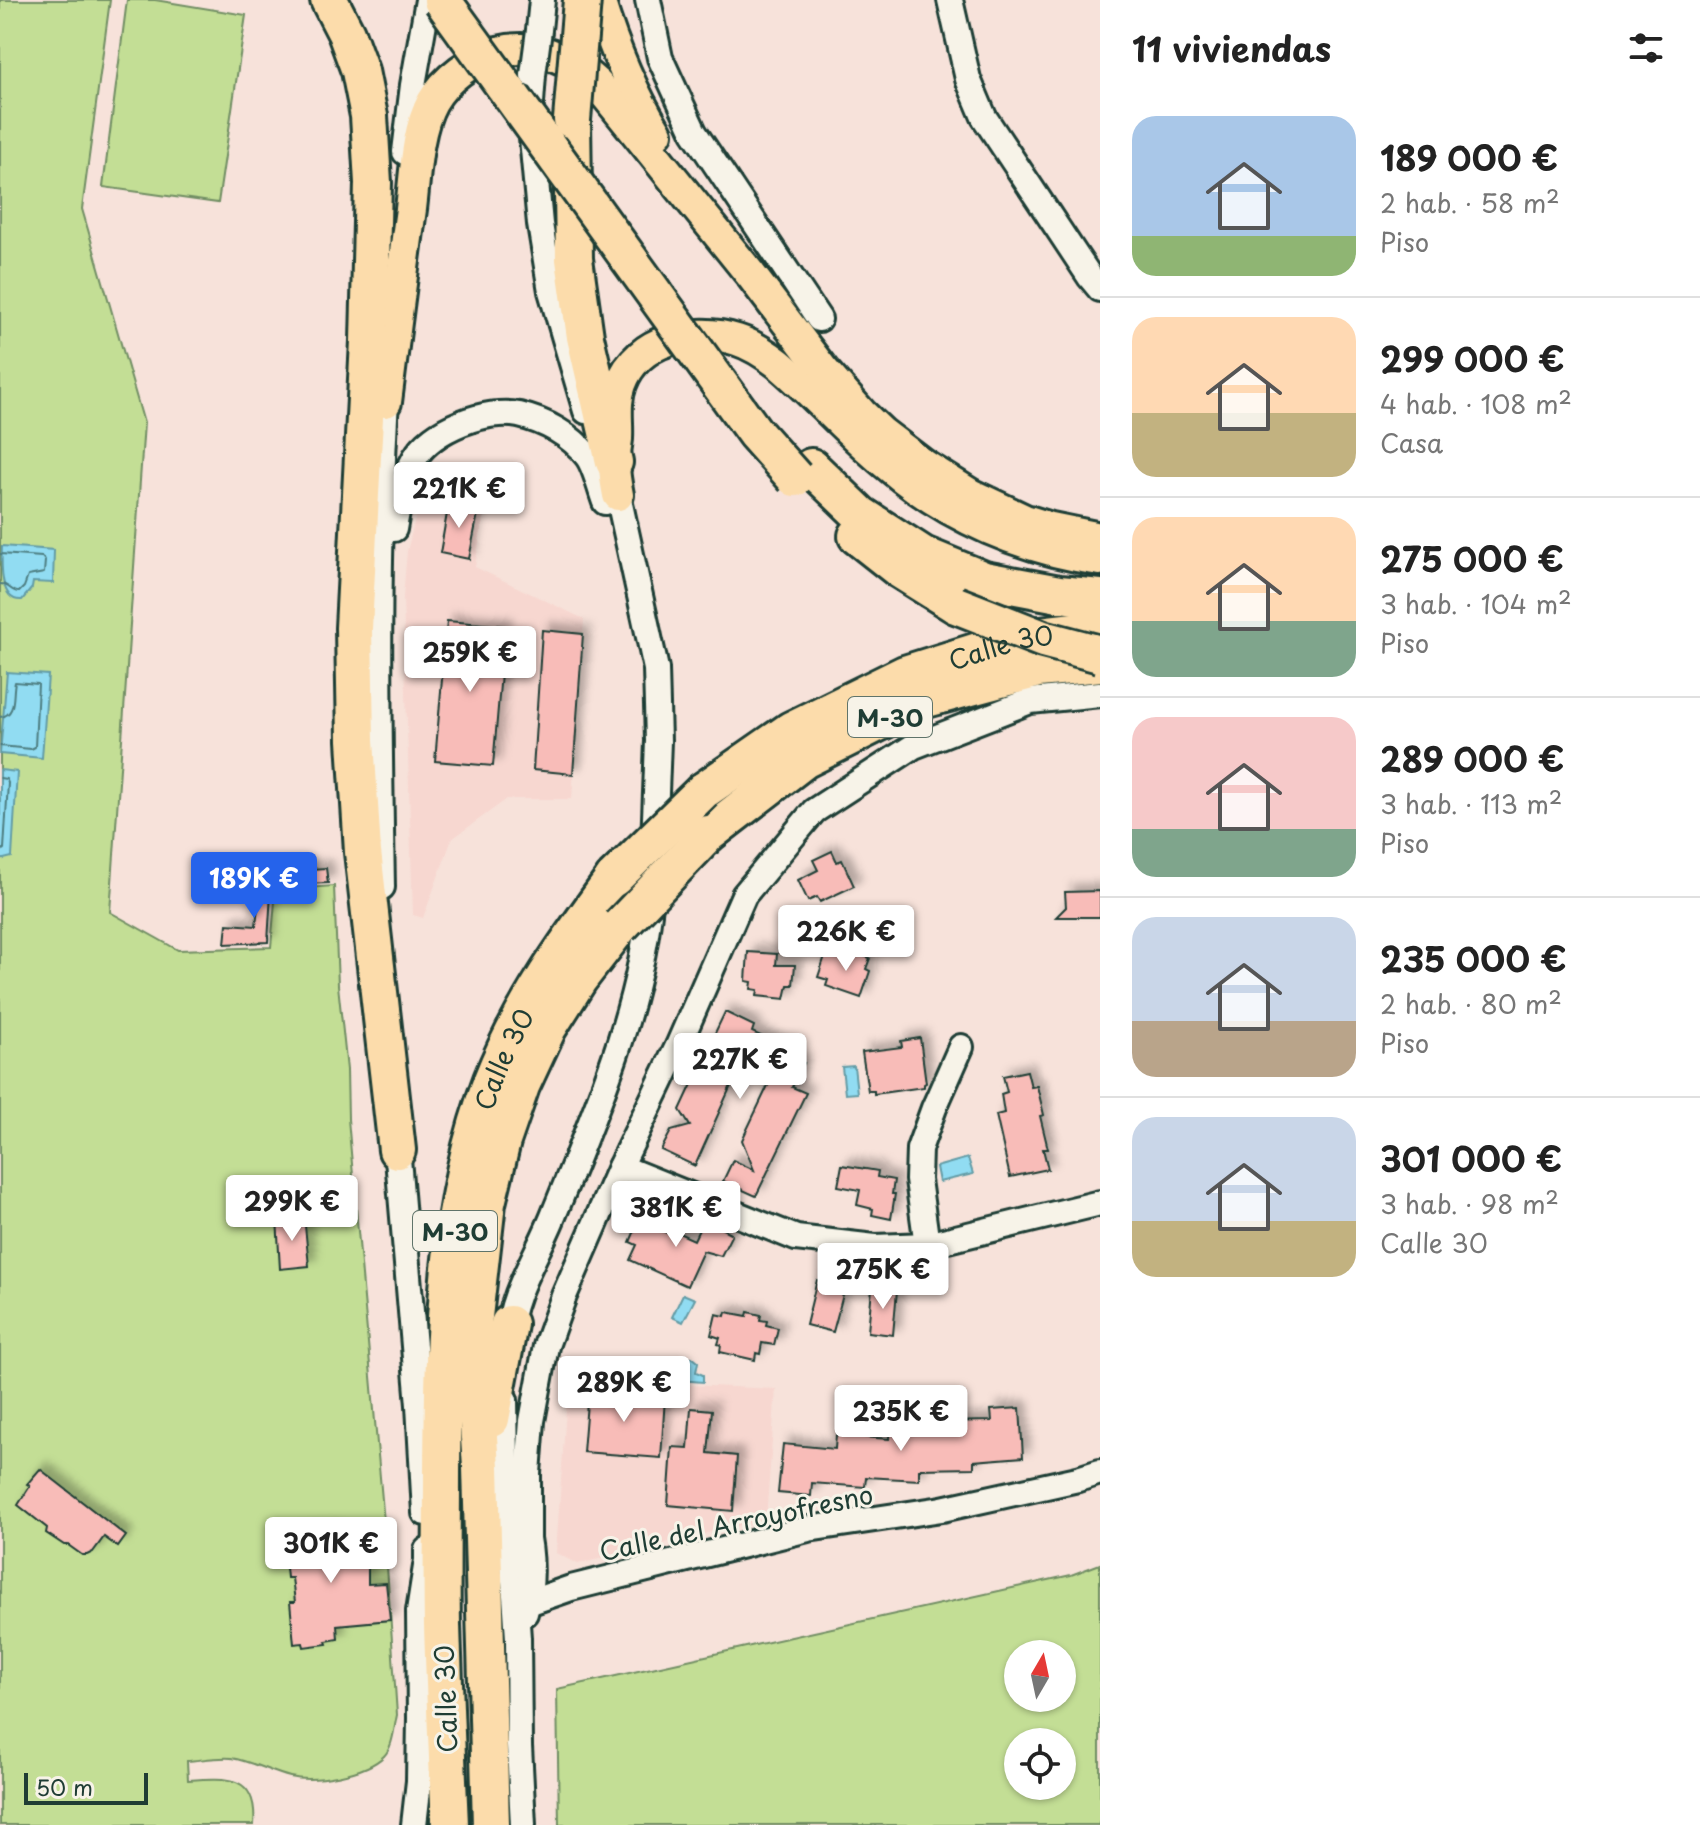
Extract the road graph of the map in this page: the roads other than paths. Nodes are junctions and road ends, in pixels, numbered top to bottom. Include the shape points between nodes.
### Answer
1 (329, 0) edge
2 (428, 0) edge
3 (442, 0) edge
4 (469, 0) edge
5 (542, 0) edge
6 (582, 0) edge
7 (599, 0) edge
8 (648, 0) edge
9 (950, 0) edge
10 (751, 275) junction
11 (1100, 289) edge
12 (819, 319) dead end
13 (386, 402) junction
14 (803, 472) junction
15 (616, 478) junction
16 (1100, 538) edge
17 (1100, 560) edge
18 (635, 579) junction
19 (1100, 598) edge
20 (380, 612) junction
21 (1100, 628) edge
22 (1100, 654) edge
23 (1100, 663) edge
24 (1100, 694) edge
25 (961, 1047) dead end
26 (397, 1150) junction
27 (620, 1167) junction
28 (1100, 1203) edge
29 (927, 1245) junction
30 (509, 1324) junction
31 (505, 1430) junction
32 (481, 1467) junction
33 (1100, 1472) edge
34 (528, 1536) junction
35 (427, 1560) junction
36 (529, 1592) junction
37 (442, 1624) junction
38 (518, 1638) junction
39 (414, 1825) edge
40 (450, 1825) edge
41 (491, 1825) edge
42 (523, 1825) edge

1 - 26 highway via 360,71 373,183 354,628 356,740 363,852
2 - 13 street via 404,159
3 - 14 highway, bridge via 755,433
4 - 14 highway
5 - 15 street, bridge via 530,117 540,224 551,291 594,439
6 - 15 highway, bridge via 572,120 574,259
7 - 10 main road via 640,105
8 - 12 street via 660,58 694,132
9 - 11 street via 968,79 984,117
10 - 13 main road via 613,101 581,69 529,48 493,54 441,88 423,126
10 - 16 main road via 852,403 924,465 1025,520
13 - 20 street
14 - 19 highway via 923,555 984,580
14 - 22 highway, bridge via 847,528 956,605 1043,639
15 - 17 main road via 616,401 627,371 643,354 677,337 728,337 760,350 891,469 960,516 1010,537
15 - 18 street
18 - 20 street via 589,458 561,431 517,415 491,416 464,421 434,436 416,456 399,500
18 - 30 street via 656,669 657,806 649,913 625,1029
20 - 26 street via 383,942
21 - 37 highway, Calle 30 / M-30, bridge via 1023,637 905,674 791,730 703,791 614,878 557,956 493,1077 458,1200 444,1332
23 - 32 highway, Calle 30 / M-30, bridge via 1038,669 926,699 804,760 708,834 620,926 579,979 521,1086 487,1203 472,1334
24 - 27 street via 1030,701 914,746 814,811 744,895
25 - 29 street via 919,1149
26 - 35 street
27 - 29 street via 796,1238 875,1247
27 - 34 street via 546,1346 532,1421
28 - 29 street
30 - 31 street
30 - 32 highway
31 - 34 street
31 - 38 street
32 - 41 highway, Calle 30 / M-30
33 - 36 street, Calle del Arroyofresno via 942,1509 808,1529 571,1588
34 - 36 street
35 - 37 highway
35 - 39 street via 419,1611
36 - 38 street
37 - 40 highway, Calle 30 / M-30
38 - 42 street

